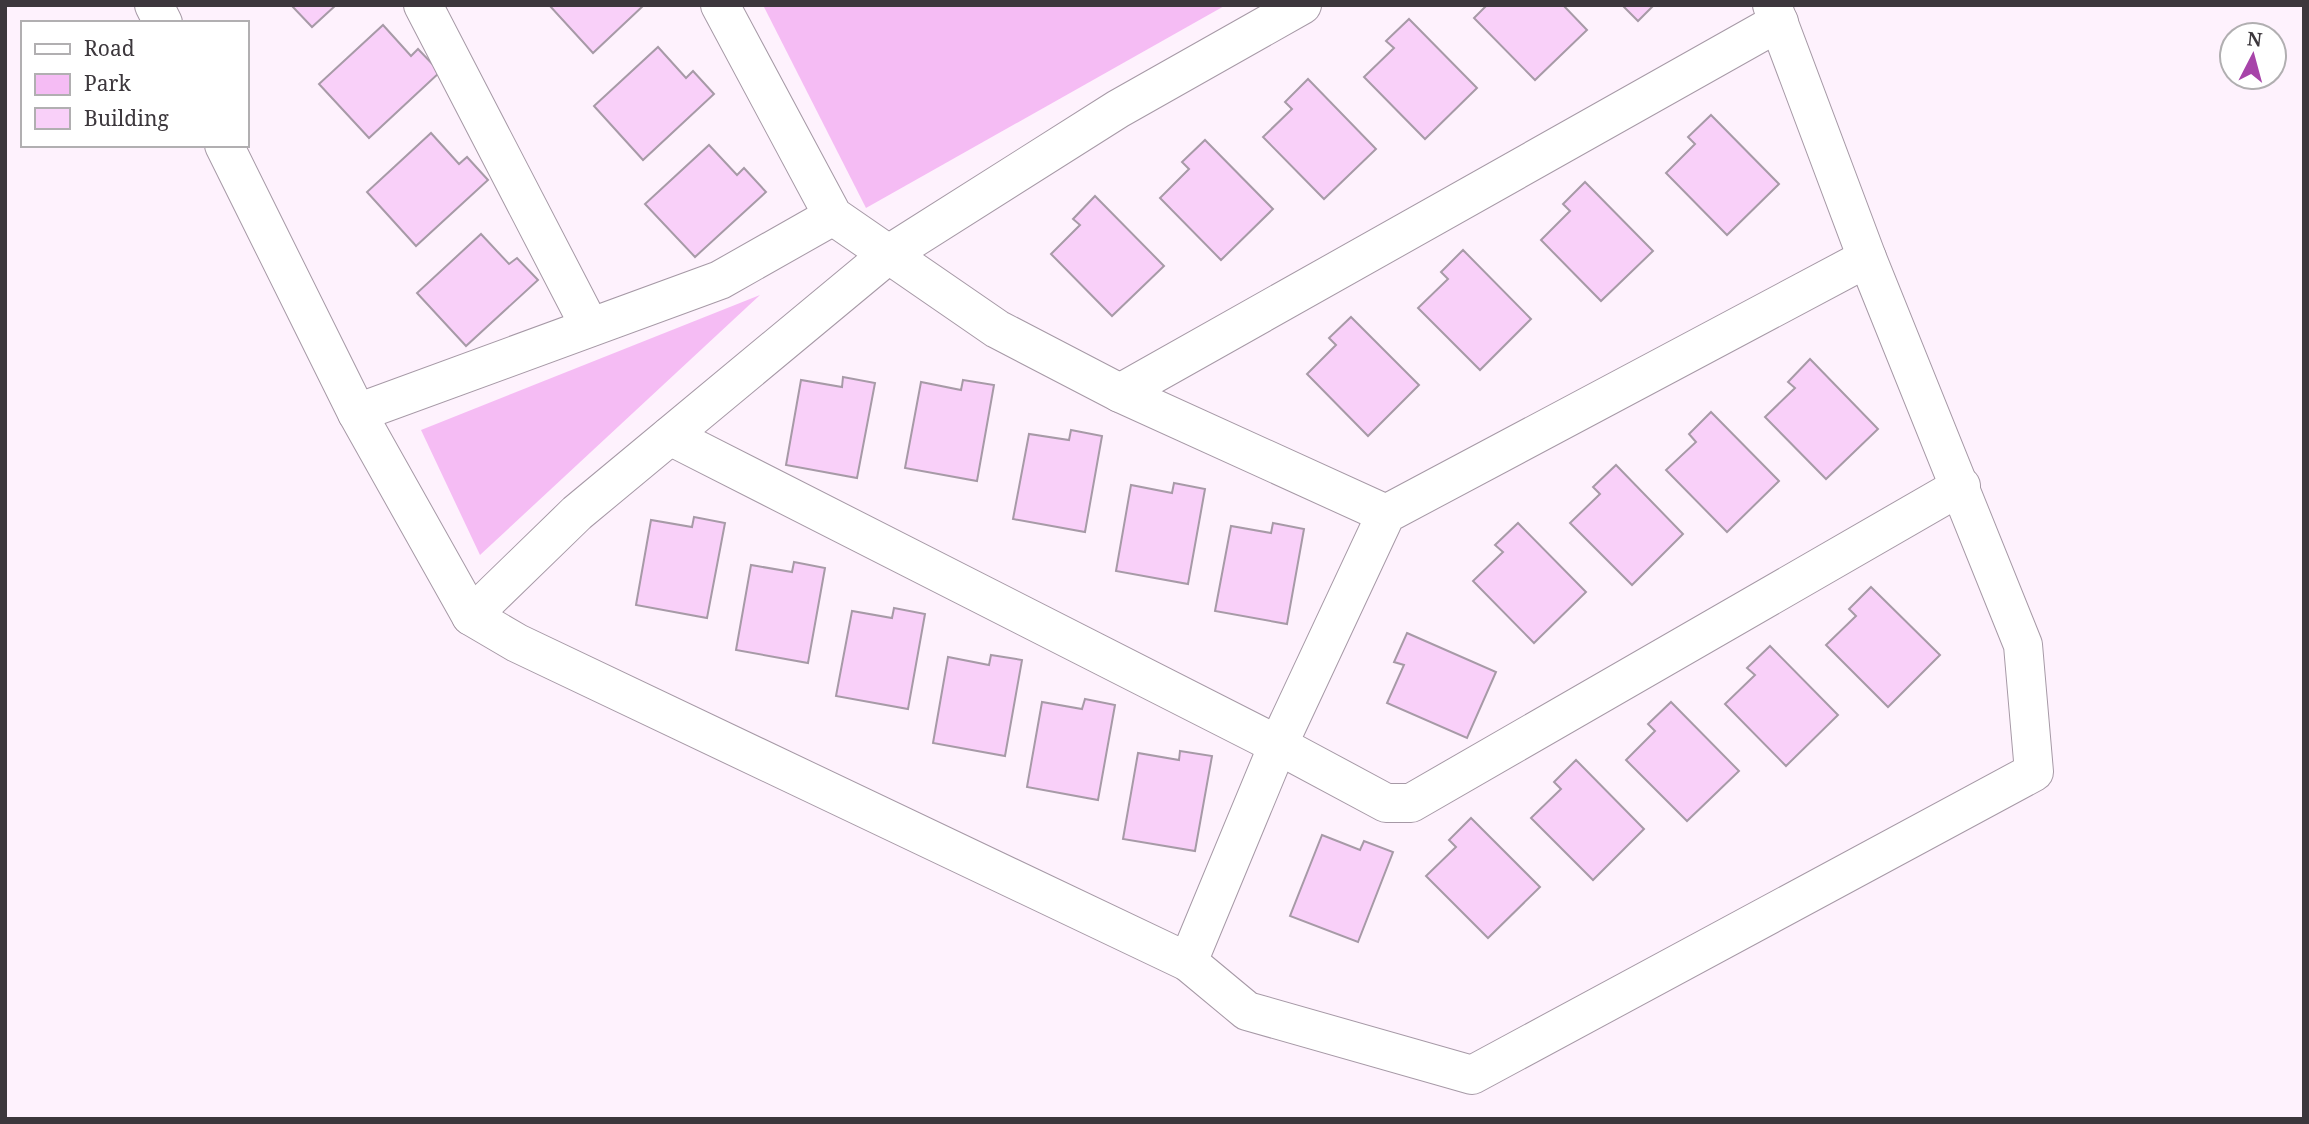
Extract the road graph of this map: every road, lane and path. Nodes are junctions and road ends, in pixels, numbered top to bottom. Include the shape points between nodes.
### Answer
1 (154, 5) edge
2 (423, 5) edge
3 (720, 5) edge
4 (1302, 5) edge
5 (1776, 14) edge
6 (162, 21) edge
7 (225, 147) edge
8 (832, 216) junction
9 (889, 254) junction
10 (1867, 258) junction
11 (590, 327) junction
12 (1120, 393) junction
13 (357, 413) junction
14 (670, 436) junction
15 (1961, 486) junction
16 (1386, 514) junction
17 (471, 616) junction
18 (1278, 745) junction
19 (1188, 962) junction

1 - 6 lane
2 - 11 lane
3 - 8 lane
4 - 9 lane via 1118,109
5 - 10 lane
5 - 12 lane
7 - 13 lane
8 - 9 lane
8 - 11 lane via 720,280
9 - 12 lane via 997,328
9 - 14 lane
10 - 15 lane
10 - 16 lane
11 - 13 lane
12 - 16 lane
13 - 17 lane
14 - 17 lane via 577,513
14 - 18 lane
15 - 18 lane via 1411,803 1386,803
15 - 19 lane via 2023,645 2034,772 1472,1075 1247,1011
16 - 18 lane
17 - 19 lane via 517,643
18 - 19 lane

